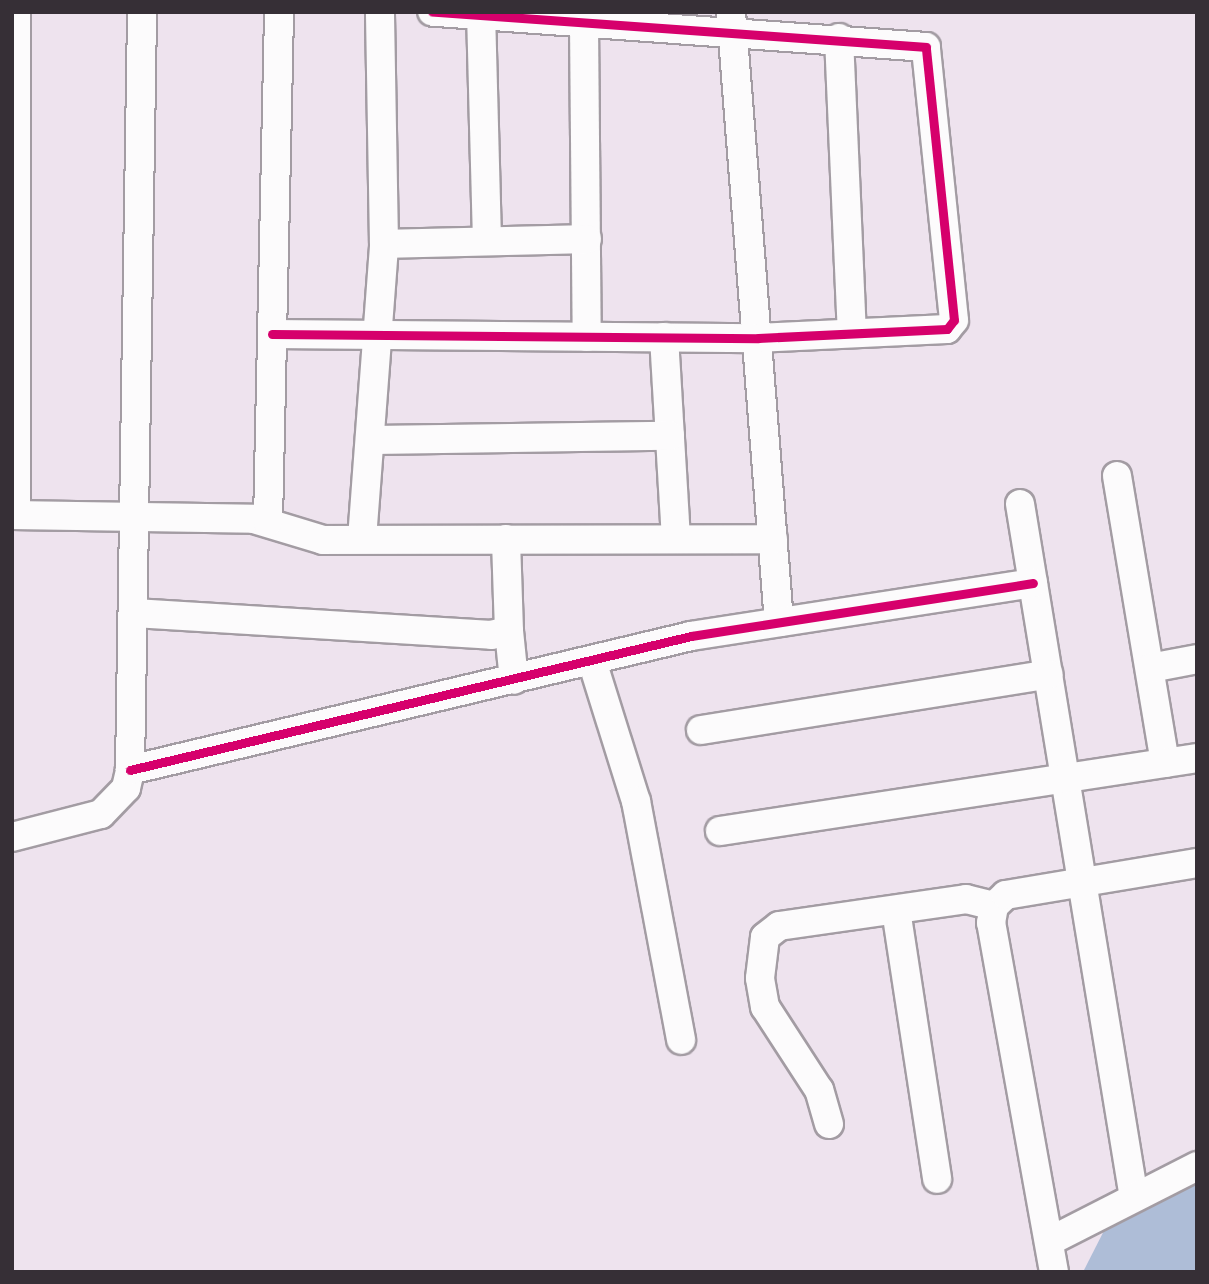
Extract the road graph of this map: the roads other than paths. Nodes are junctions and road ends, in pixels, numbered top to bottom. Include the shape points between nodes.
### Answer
1 (16, 12) edge
2 (142, 12) edge
3 (279, 12) edge
4 (380, 12) edge
5 (432, 12) edge
6 (481, 14) edge
7 (731, 23) edge
8 (584, 24) junction
9 (839, 38) junction
10 (587, 239) junction
11 (487, 241) junction
12 (384, 244) junction
13 (852, 333) junction
14 (272, 334) junction
15 (379, 335) junction
16 (587, 337) junction
17 (664, 337) junction
18 (758, 338) junction
19 (670, 436) junction
20 (370, 440) junction
21 (1118, 476) dead end
22 (1020, 504) dead end
23 (14, 515) edge
24 (138, 516) junction
25 (268, 522) junction
26 (676, 539) junction
27 (773, 539) junction
28 (362, 540) junction
29 (506, 540) junction
30 (1033, 583) junction
31 (134, 613) junction
32 (779, 622) junction
33 (509, 631) junction
34 (1197, 659) edge
35 (592, 661) junction
36 (1150, 668) junction
37 (1049, 674) junction
38 (514, 680) junction
39 (701, 730) dead end
40 (1197, 758) edge
41 (1165, 763) junction
42 (130, 770) junction
43 (1067, 780) junction
44 (720, 831) dead end
45 (12, 837) edge
46 (1197, 863) edge
47 (1085, 880) junction
48 (994, 906) junction
49 (896, 910) junction
50 (681, 1040) dead end
51 (829, 1124) dead end
52 (1197, 1166) edge
53 (937, 1178) dead end
54 (1134, 1198) junction
55 (1051, 1241) junction
56 (1054, 1272) edge

1 - 23 street
2 - 24 street
3 - 14 street
4 - 12 street
5 - 6 street
6 - 8 street
6 - 11 street
7 - 8 street
7 - 9 street
7 - 18 street
8 - 10 street
9 - 13 street
9 - 13 street via 922,45 930,52 954,320 947,328
10 - 11 street
10 - 16 street
11 - 12 street
12 - 15 street
13 - 18 street
14 - 15 street
14 - 25 street
15 - 16 street
15 - 20 street
16 - 17 street
17 - 18 street
17 - 19 street
18 - 27 street
19 - 20 street
19 - 26 street
20 - 28 street
21 - 36 street
22 - 30 street
23 - 24 street
24 - 25 street
24 - 31 street
25 - 28 street via 310,537
26 - 27 street
26 - 29 street
27 - 32 street
28 - 29 street
29 - 33 street
30 - 32 street
30 - 37 street
31 - 33 street via 491,635
31 - 42 street
32 - 35 street
33 - 38 street
34 - 36 street
35 - 38 street
35 - 50 street via 636,801
36 - 41 street
37 - 39 street
37 - 43 street
38 - 42 street
40 - 41 street
41 - 43 street
42 - 45 street via 122,795 101,814
43 - 44 street
43 - 47 street
46 - 47 street
47 - 48 street via 1006,895
47 - 54 street
48 - 49 street via 966,900
48 - 55 street via 991,923
49 - 51 street via 779,926 765,937 760,978 765,1007 819,1090
49 - 53 street
52 - 54 street
54 - 55 street
55 - 56 street

